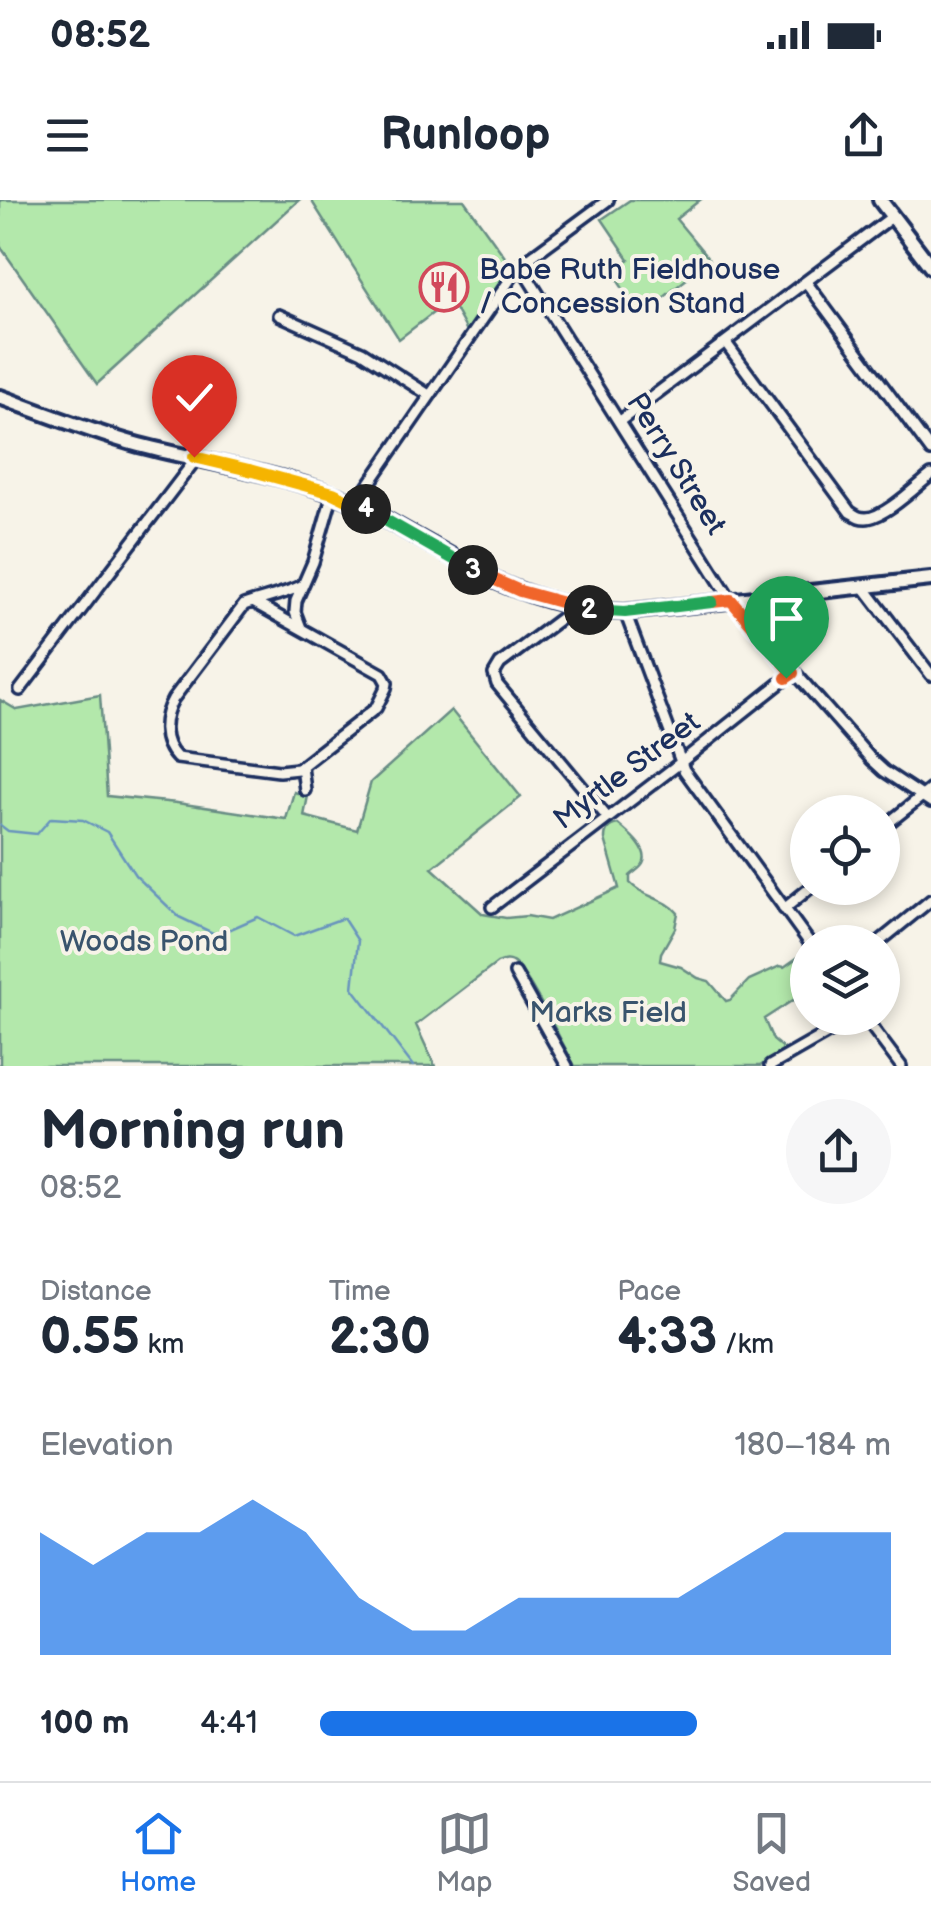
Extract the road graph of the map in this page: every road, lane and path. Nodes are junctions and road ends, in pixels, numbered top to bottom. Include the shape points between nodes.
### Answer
1 (608, 200) edge
2 (880, 200) edge
3 (893, 216) junction
4 (520, 265) junction
5 (931, 267) edge
6 (806, 282) junction
7 (279, 315) dead end
8 (726, 343) junction
9 (429, 395) junction
10 (0, 397) edge
11 (620, 421) junction
12 (931, 450) edge
13 (194, 457) junction
14 (931, 475) edge
15 (333, 493) junction
16 (356, 504) junction
17 (931, 580) edge
18 (301, 586) junction
19 (863, 586) junction
20 (731, 600) junction
21 (253, 602) junction
22 (576, 607) junction
23 (625, 612) junction
24 (302, 630) junction
25 (793, 673) junction
26 (931, 674) edge
27 (20, 690) dead end
28 (680, 763) junction
29 (302, 767) junction
30 (305, 790) dead end
31 (928, 796) edge
32 (900, 815) edge
33 (608, 817) junction
34 (931, 900) edge
35 (790, 903) edge
36 (492, 907) dead end
37 (784, 908) junction
38 (796, 925) edge
39 (899, 925) edge
40 (515, 973) dead end
41 (824, 1035) edge
42 (878, 1035) edge
43 (565, 1063) edge
44 (551, 1066) edge
45 (770, 1066) edge
46 (901, 1066) edge

1 - 4 street
2 - 3 street
3 - 5 street
3 - 6 street
4 - 9 street
4 - 11 street, Perry Street
6 - 8 street
6 - 12 street
7 - 9 street via 362,352
8 - 11 street
8 - 14 street via 856,516 879,515
9 - 16 street
10 - 13 street via 89,430
11 - 20 street, Perry Street
13 - 15 street
13 - 27 street
15 - 16 street
15 - 18 street
16 - 22 street via 496,581
17 - 19 street
18 - 21 street
18 - 24 street via 296,612
19 - 20 street
19 - 26 street
20 - 23 street
20 - 25 street, Perry Street
21 - 24 street
21 - 29 street via 240,609 173,698 166,716 168,748 182,760 279,772
22 - 23 street
22 - 33 street via 494,674
23 - 28 street
24 - 29 street via 382,674 386,688 376,708
25 - 28 street, Myrtle Street
25 - 31 street, Perry Street via 884,771
28 - 33 street, Myrtle Street
28 - 37 street
29 - 30 street
31 - 32 street
33 - 36 street, Myrtle Street
34 - 39 street
35 - 37 street
37 - 38 street
40 - 43 street
41 - 45 street
42 - 46 street
43 - 44 street

